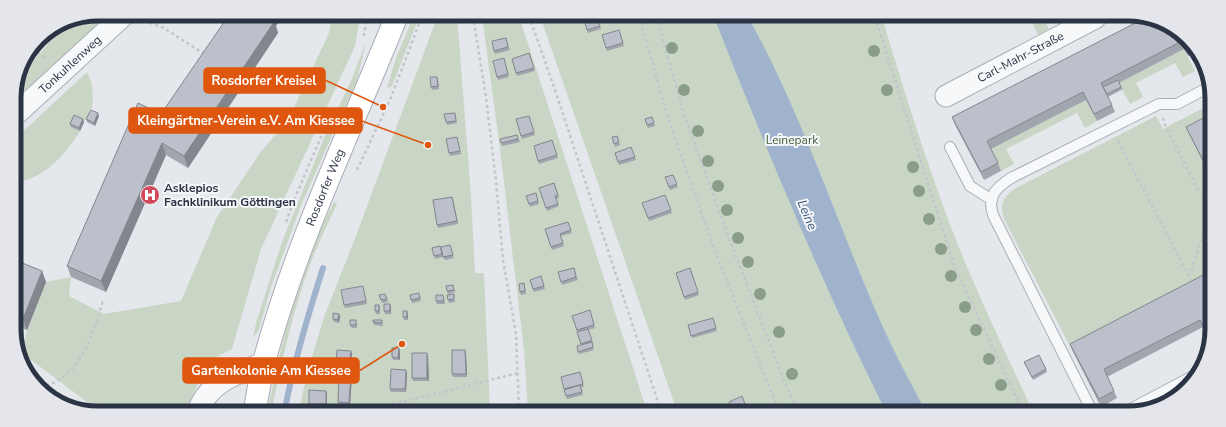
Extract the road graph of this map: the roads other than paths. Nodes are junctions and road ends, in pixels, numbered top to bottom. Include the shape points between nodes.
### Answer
1 (128, 21) edge
2 (395, 21) edge
3 (1089, 21) edge
4 (1204, 90) edge
5 (946, 96) dead end
6 (21, 110) edge
7 (950, 147) dead end
8 (992, 200) junction
9 (264, 363) junction
10 (1186, 380) edge
11 (1138, 405) edge
12 (200, 406) edge
13 (256, 406) edge
14 (1089, 406) edge

1 - 6 street, Tonkuhlenweg
2 - 9 main road, Rosdorfer Weg via 294,266
3 - 5 street, Carl-Mahr-Straße
4 - 8 lane via 1178,104 1159,104 1011,178 996,189
7 - 8 lane via 970,186
8 - 14 lane via 993,215
9 - 12 street via 220,383 210,390
9 - 13 main road, Rosdorfer Weg
10 - 11 lane

